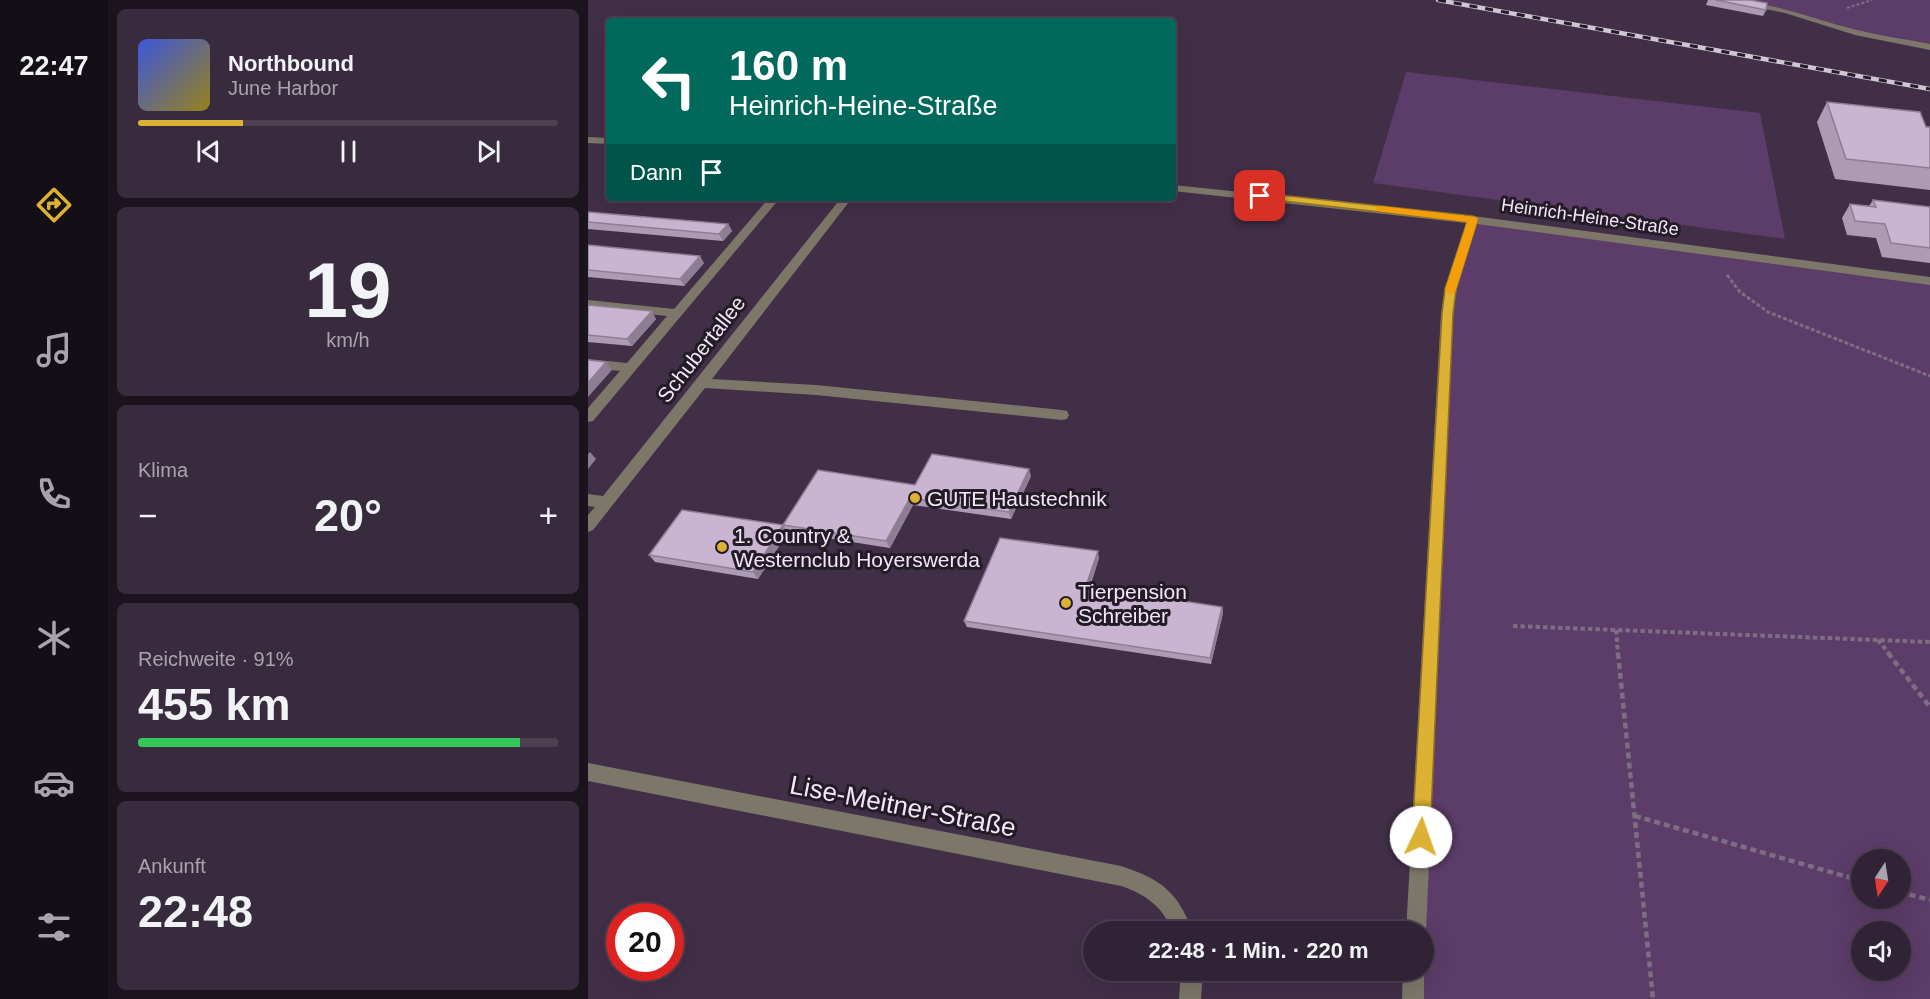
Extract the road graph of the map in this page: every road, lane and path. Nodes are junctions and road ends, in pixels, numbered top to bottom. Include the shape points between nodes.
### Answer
1 (1726, 0) edge
2 (1930, 47) edge
3 (588, 140) edge
4 (606, 141) edge
5 (1176, 188) edge
6 (773, 201) edge
7 (845, 201) edge
8 (1473, 219) junction
9 (1715, 252) junction
10 (700, 259) edge
11 (723, 261) junction
12 (1930, 281) edge
13 (588, 304) edge
14 (678, 313) junction
15 (588, 363) edge
16 (631, 368) junction
17 (1930, 376) edge
18 (701, 383) junction
19 (1062, 415) dead end
20 (588, 417) edge
21 (588, 500) edge
22 (607, 502) junction
23 (588, 526) edge
24 (1513, 626) dead end
25 (1616, 630) junction
26 (1878, 640) junction
27 (1930, 642) edge
28 (1930, 707) edge
29 (588, 772) edge
30 (1635, 816) junction
31 (1851, 877) edge
32 (1911, 895) edge
33 (1930, 900) edge
34 (1177, 921) edge
35 (1417, 921) edge
36 (1191, 981) edge
37 (1414, 981) edge
38 (1190, 999) edge
39 (1413, 999) edge
40 (1653, 999) edge

1 - 2 street
3 - 4 street
5 - 8 street, Heinrich-Heine-Straße
6 - 11 street
7 - 18 street, Schubertallee
8 - 9 street, Heinrich-Heine-Straße
8 - 35 street via 1447,314
9 - 12 street, Heinrich-Heine-Straße
9 - 17 path via 1740,292 1763,309
10 - 11 street
11 - 14 street
13 - 14 street
14 - 16 street
15 - 16 street
16 - 20 street
18 - 19 street via 816,390
18 - 22 street, Schubertallee
21 - 22 street
22 - 23 street, Schubertallee
24 - 25 path
25 - 26 path
25 - 30 path
26 - 27 path
26 - 28 path
29 - 34 street, Lise-Meitner-Straße via 1121,876 1161,893
30 - 31 path
30 - 40 path
32 - 33 path
36 - 38 street
37 - 39 street

